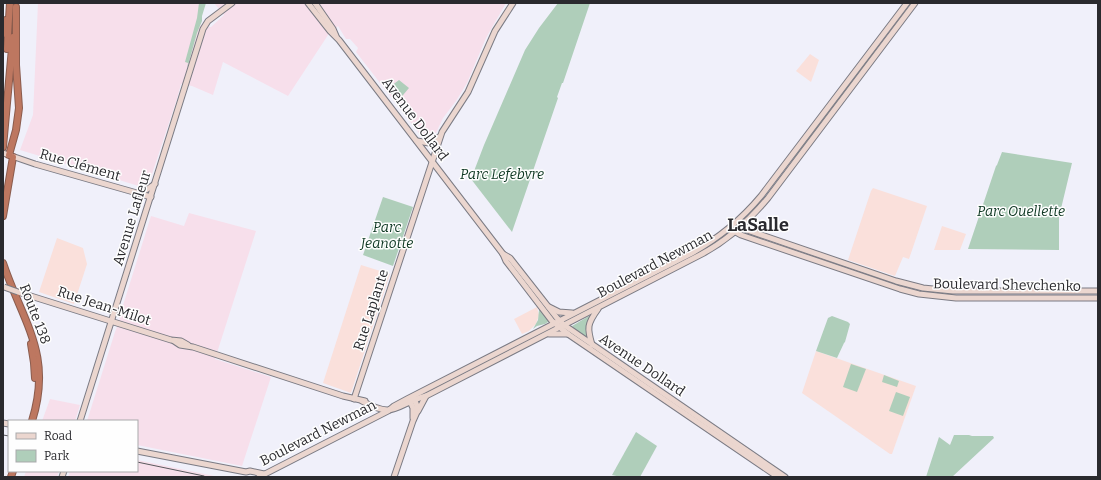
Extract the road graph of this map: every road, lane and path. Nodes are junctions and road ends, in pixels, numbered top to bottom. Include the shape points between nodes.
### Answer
1 (232, 3) edge
2 (308, 3) edge
3 (315, 3) edge
4 (513, 3) edge
5 (907, 3) edge
6 (915, 3) edge
7 (13, 4) edge
8 (3, 34) edge
9 (337, 37) junction
10 (3, 98) edge
11 (440, 137) junction
12 (417, 141) junction
13 (3, 147) edge
14 (8, 155) edge
15 (432, 161) junction
16 (440, 171) junction
17 (427, 177) junction
18 (156, 183) junction
19 (137, 193) junction
20 (151, 197) junction
21 (3, 216) edge
22 (747, 222) junction
23 (730, 228) junction
24 (737, 230) junction
25 (749, 231) junction
26 (503, 254) junction
27 (3, 263) edge
28 (3, 275) edge
29 (4, 287) edge
30 (1098, 292) edge
31 (1098, 298) edge
32 (547, 306) junction
33 (600, 307) junction
34 (573, 314) junction
35 (112, 321) junction
36 (557, 322) junction
37 (562, 326) junction
38 (568, 334) junction
39 (546, 335) junction
40 (592, 345) junction
41 (426, 396) junction
42 (354, 399) junction
43 (412, 399) junction
44 (362, 401) junction
45 (372, 406) junction
46 (389, 410) junction
47 (417, 412) junction
48 (373, 419) junction
49 (28, 420) edge
50 (32, 420) edge
51 (80, 420) edge
52 (413, 421) junction
53 (138, 451) edge
54 (246, 475) edge
55 (262, 476) edge
56 (394, 477) edge
57 (778, 477) edge
58 (785, 477) edge

1 - 18 main road, Avenue Lafleur via 206,23 202,32
2 - 9 main road, Avenue Dollard
3 - 9 main road, Avenue Dollard
4 - 11 main road, Rue Laplante via 496,29 465,96
5 - 23 main road, Boulevard Newman via 761,196
6 - 22 main road, Boulevard Newman
7 - 8 highway
7 - 10 highway
7 - 13 highway
7 - 14 highway via 19,108 16,130
9 - 12 main road, Avenue Dollard
11 - 12 main road via 429,143
11 - 15 main road, Rue Laplante
12 - 15 main road, Avenue Dollard
14 - 19 main road, Rue Clément
14 - 21 highway
15 - 16 main road, Avenue Dollard
15 - 17 main road, Rue Laplante
16 - 17 main road via 433,171
16 - 26 main road, Avenue Dollard
17 - 42 main road, Rue Laplante
18 - 19 main road
18 - 20 main road, Avenue Lafleur
19 - 20 main road, Rue Clément
20 - 35 main road, Avenue Lafleur
22 - 24 main road, Boulevard Newman
22 - 25 main road
23 - 24 main road, Boulevard Shevchenko
23 - 34 main road, Boulevard Newman via 697,250
24 - 25 main road, Boulevard Shevchenko
24 - 31 main road, Boulevard Shevchenko via 741,235 919,294 956,298
24 - 33 main road, Boulevard Newman via 704,253
25 - 30 main road, Boulevard Shevchenko via 921,288 956,292
26 - 32 main road, Avenue Dollard via 510,258
26 - 36 main road, Avenue Dollard via 506,261
27 - 50 highway, Route 138 via 37,350 39,383
28 - 49 highway, Route 138 via 27,332 34,358 34,392
29 - 35 main road, Rue Jean-Milot, bridge
32 - 34 main road via 559,312
32 - 36 main road, Avenue Dollard
33 - 37 main road, Boulevard Newman
33 - 40 main road via 589,324
34 - 36 main road, Boulevard Newman
35 - 42 main road, Rue Jean-Milot via 181,341
35 - 51 main road, Avenue Lafleur
36 - 37 main road, Avenue Dollard
36 - 43 main road, Boulevard Newman
37 - 38 main road, Avenue Dollard
37 - 39 main road, Boulevard Newman
37 - 40 main road, Avenue Dollard
38 - 39 main road
38 - 57 main road, Avenue Dollard
39 - 41 main road, Boulevard Newman
40 - 58 main road, Avenue Dollard
41 - 43 main road, Boulevard Newman
41 - 47 main road
42 - 44 main road, Rue Jean-Milot
43 - 46 main road, Boulevard Newman
43 - 47 main road via 418,407
43 - 52 main road
44 - 45 main road, Rue Jean-Milot
44 - 46 main road, Rue Jean-Milot
45 - 46 main road, Rue Jean-Milot
45 - 48 main road
46 - 48 main road, Boulevard Newman
47 - 52 main road
48 - 55 main road, Boulevard Newman
52 - 56 main road
53 - 54 main road
54 - 55 main road via 250,471

